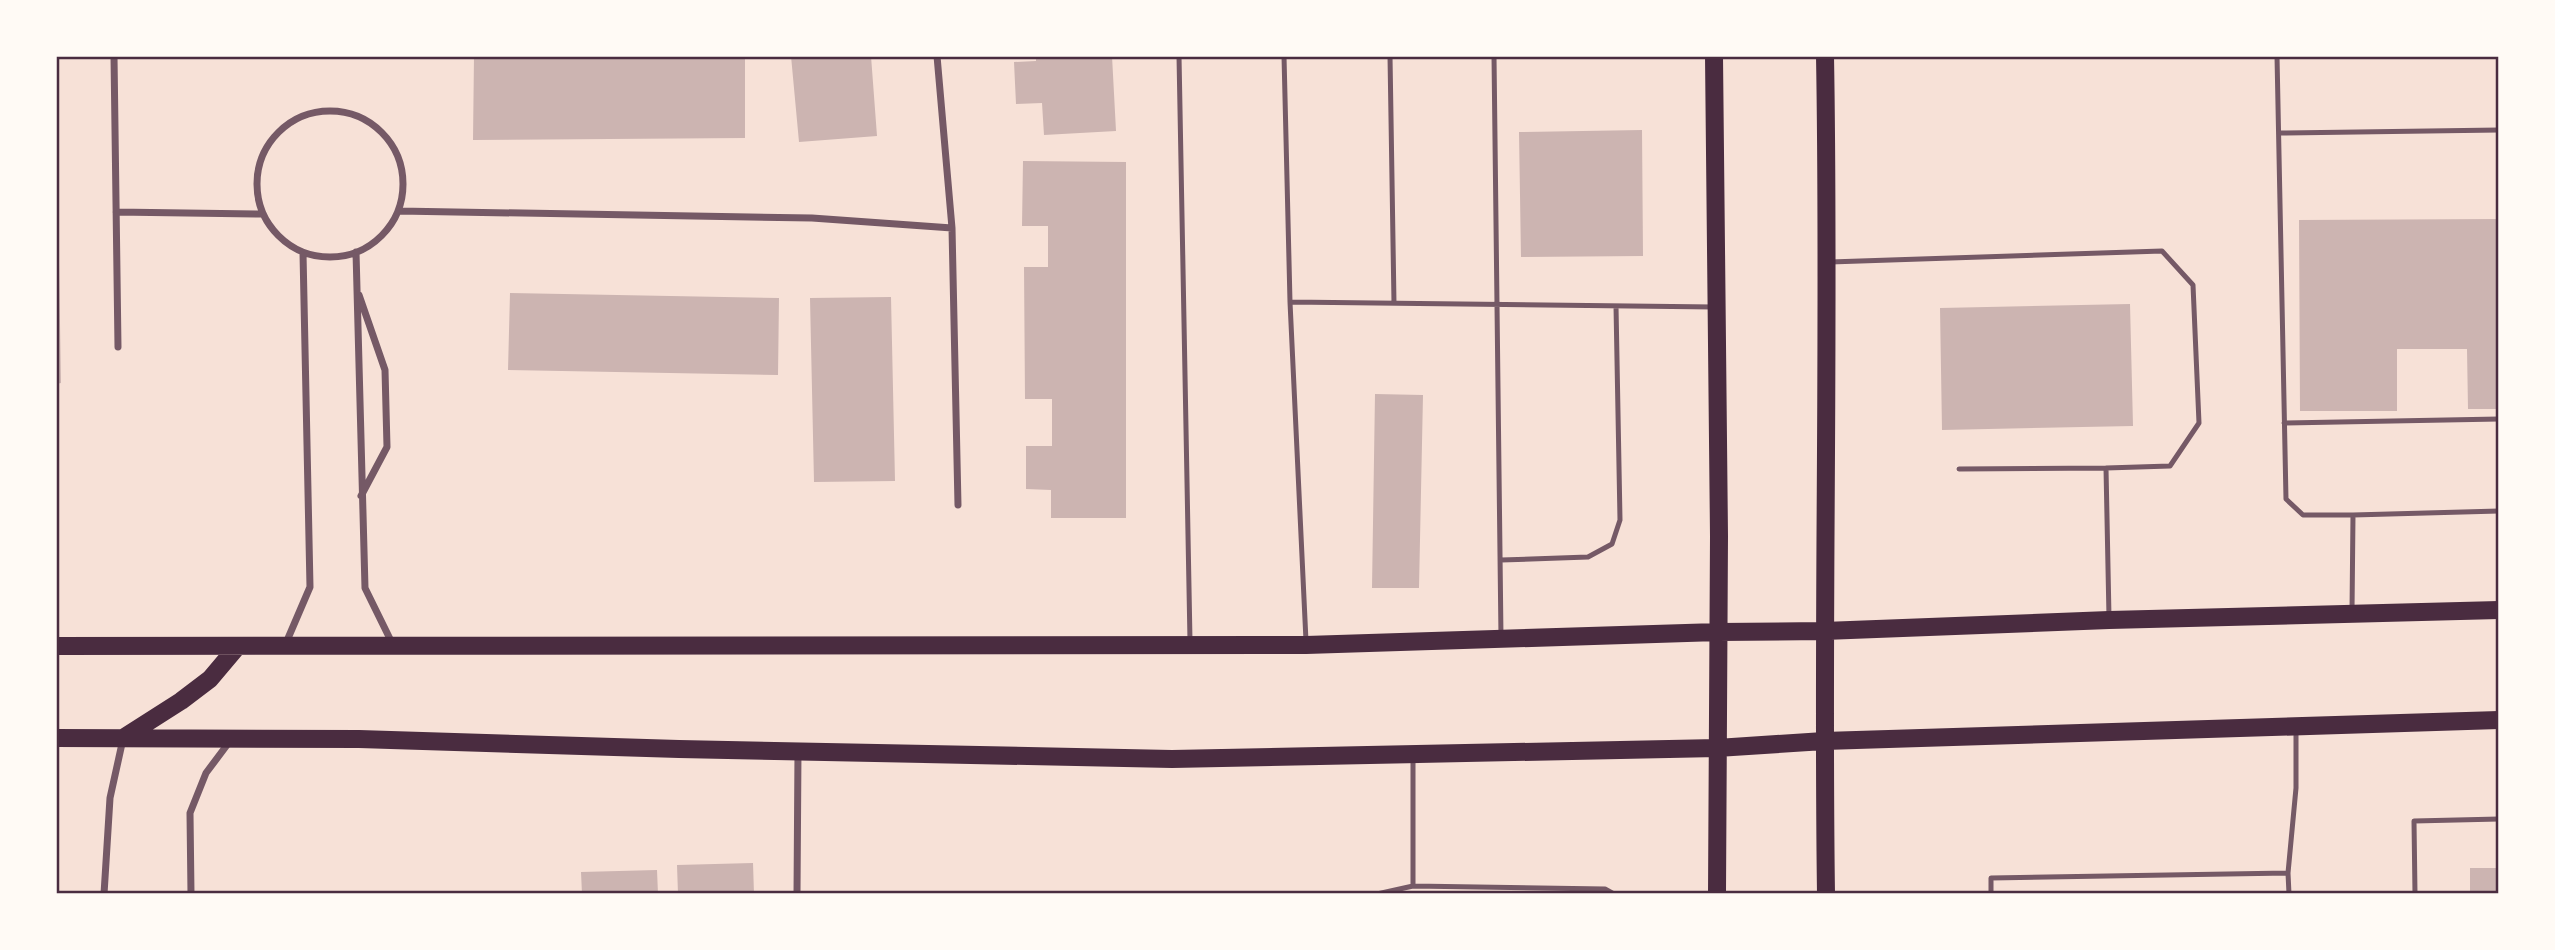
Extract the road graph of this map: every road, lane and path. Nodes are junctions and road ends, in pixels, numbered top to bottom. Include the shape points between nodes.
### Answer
1 (114, 56) edge
2 (937, 56) edge
3 (1179, 56) edge
4 (1284, 56) edge
5 (1390, 56) edge
6 (1494, 56) edge
7 (1714, 56) edge
8 (1825, 56) edge
9 (2277, 56) edge
10 (2499, 130) edge
11 (2279, 133) junction
12 (399, 211) junction
13 (116, 212) junction
14 (261, 214) junction
15 (952, 229) junction
16 (356, 252) junction
17 (303, 253) junction
18 (1827, 262) junction
19 (357, 289) junction
20 (1290, 302) junction
21 (1394, 303) junction
22 (1497, 305) junction
23 (1616, 306) junction
24 (1718, 307) junction
25 (118, 347) dead end
26 (2499, 419) edge
27 (2284, 423) junction
28 (2106, 468) junction
29 (1959, 469) dead end
30 (361, 497) junction
31 (958, 505) dead end
32 (2499, 511) edge
33 (2353, 515) junction
34 (1501, 560) junction
35 (2499, 610) edge
36 (2352, 615) junction
37 (2109, 620) junction
38 (1824, 631) junction
39 (1718, 632) junction
40 (1501, 640) junction
41 (1306, 645) junction
42 (56, 646) edge
43 (393, 646) junction
44 (1190, 646) junction
45 (237, 647) junction
46 (284, 647) junction
47 (2499, 720) edge
48 (2296, 725) junction
49 (56, 738) edge
50 (123, 738) junction
51 (232, 739) junction
52 (1824, 741) junction
53 (1717, 748) junction
54 (798, 751) junction
55 (1413, 753) junction
56 (2499, 818) edge
57 (2288, 873) junction
58 (1413, 886) junction
59 (104, 894) edge
60 (191, 894) edge
61 (797, 894) edge
62 (1377, 894) edge
63 (1614, 894) edge
64 (1717, 894) edge
65 (1826, 894) edge
66 (1992, 894) edge
67 (2289, 894) edge
68 (2415, 894) edge

1 - 13 street
2 - 15 street
3 - 44 lane
4 - 20 lane
5 - 21 lane
6 - 22 lane
7 - 24 main road
8 - 18 main road
9 - 11 lane
10 - 11 lane
11 - 27 lane
12 - 14 street via 404,183 398,155 381,131 357,116 328,110 300,117 276,133 260,158 256,186
12 - 15 street via 812,218
12 - 16 street via 383,236
13 - 14 street
13 - 25 street
14 - 17 street via 278,238
15 - 31 street
16 - 17 street via 331,258
16 - 19 street
17 - 46 street via 310,587
18 - 28 lane via 2162,251 2193,285 2199,423 2170,466
18 - 38 main road
19 - 30 street
19 - 30 street via 385,370 387,447
20 - 21 lane
20 - 41 lane
21 - 22 lane
22 - 23 lane
22 - 34 lane
23 - 24 lane
23 - 34 lane via 1620,520 1612,544 1588,557
24 - 39 main road
26 - 27 lane
27 - 33 lane via 2286,499 2303,515
28 - 29 lane
28 - 37 lane
30 - 43 street via 365,589
32 - 33 lane
33 - 36 lane
34 - 40 lane
35 - 36 main road
36 - 37 main road
37 - 38 main road
38 - 39 main road
38 - 52 main road
39 - 40 main road
39 - 53 main road
40 - 41 main road
41 - 44 main road
42 - 45 main road
43 - 44 main road
43 - 46 main road
45 - 46 main road
45 - 50 main road via 210,679
47 - 48 main road
48 - 52 main road
48 - 57 lane
49 - 50 main road
50 - 51 main road
50 - 59 street via 110,798
51 - 54 main road
51 - 60 street via 206,773 190,813
52 - 53 main road
52 - 65 main road
53 - 55 main road
53 - 64 main road
54 - 55 main road via 1172,759
54 - 61 street
55 - 58 lane
56 - 68 lane via 2414,821
57 - 66 lane via 1991,878
57 - 67 lane
58 - 62 lane
58 - 63 lane via 1605,889

